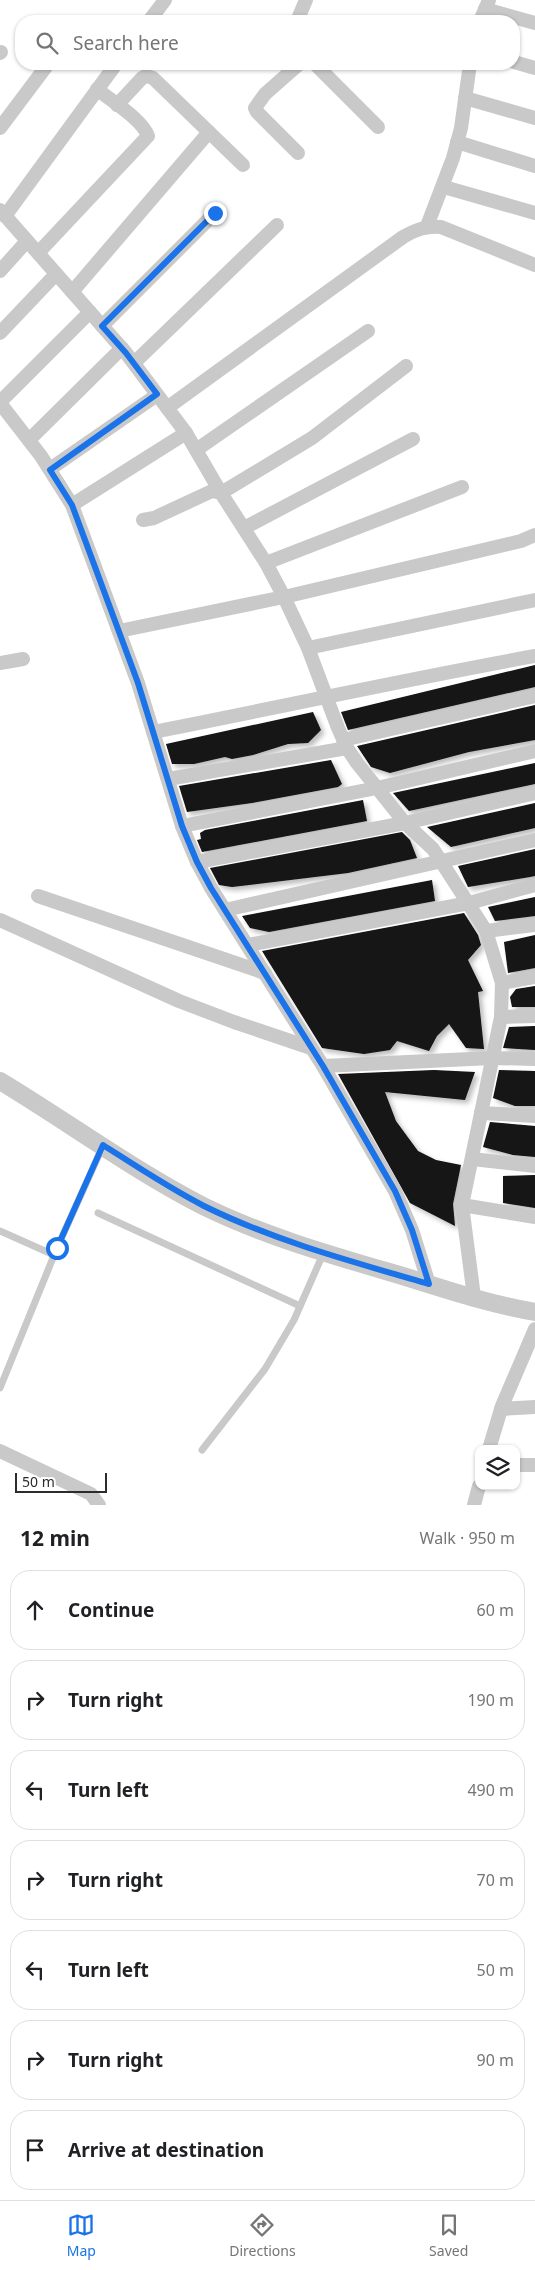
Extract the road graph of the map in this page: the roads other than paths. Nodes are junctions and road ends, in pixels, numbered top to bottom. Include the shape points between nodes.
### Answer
1 (165, 0) edge
2 (306, 0) edge
3 (485, 10) edge
4 (154, 15) edge
5 (300, 15) edge
6 (504, 15) edge
7 (520, 19) edge
8 (535, 23) edge
9 (520, 64) edge
10 (535, 68) edge
11 (44, 70) edge
12 (112, 70) edge
13 (292, 70) edge
14 (321, 70) edge
15 (469, 70) edge
16 (97, 90) junction
17 (465, 98) junction
18 (117, 105) junction
19 (535, 118) edge
20 (378, 127) dead end
21 (0, 128) edge
22 (209, 132) junction
23 (457, 142) junction
24 (298, 153) dead end
25 (243, 165) dead end
26 (535, 166) edge
27 (444, 187) junction
28 (2, 213) edge
29 (215, 213) dead end
30 (535, 213) edge
31 (277, 225) dead end
32 (427, 226) junction
33 (28, 241) junction
34 (38, 253) junction
35 (535, 265) edge
36 (0, 271) edge
37 (56, 274) junction
38 (72, 292) junction
39 (90, 312) junction
40 (102, 326) junction
41 (368, 331) dead end
42 (0, 333) edge
43 (122, 348) junction
44 (134, 363) junction
45 (406, 366) dead end
46 (157, 394) junction
47 (0, 403) edge
48 (167, 408) junction
49 (186, 433) junction
50 (414, 439) dead end
51 (29, 440) junction
52 (196, 450) junction
53 (50, 470) junction
54 (462, 487) dead end
55 (221, 493) junction
56 (72, 505) junction
57 (143, 520) dead end
58 (244, 528) junction
59 (535, 535) edge
60 (266, 563) junction
61 (284, 597) junction
62 (535, 600) edge
63 (119, 631) junction
64 (308, 648) junction
65 (535, 656) edge
66 (23, 659) dead end
67 (0, 663) edge
68 (535, 696) edge
69 (326, 698) junction
70 (153, 732) junction
71 (345, 744) junction
72 (535, 751) edge
73 (168, 779) junction
74 (376, 788) junction
75 (535, 793) edge
76 (405, 823) junction
77 (182, 826) junction
78 (535, 840) edge
79 (197, 862) junction
80 (441, 862) junction
81 (535, 885) edge
82 (38, 896) dead end
83 (469, 903) junction
84 (225, 910) junction
85 (0, 920) edge
86 (535, 925) edge
87 (486, 930) junction
88 (248, 945) junction
89 (265, 973) junction
90 (535, 977) edge
91 (502, 982) junction
92 (535, 1016) edge
93 (501, 1017) junction
94 (310, 1048) junction
95 (492, 1058) junction
96 (535, 1059) edge
97 (323, 1066) junction
98 (0, 1081) edge
99 (481, 1113) junction
100 (535, 1116) edge
101 (103, 1145) junction
102 (472, 1159) junction
103 (535, 1166) edge
104 (462, 1206) junction
105 (98, 1213) dead end
106 (535, 1216) edge
107 (0, 1231) edge
108 (324, 1253) junction
109 (54, 1256) junction
110 (429, 1284) junction
111 (474, 1297) junction
112 (300, 1306) junction
113 (535, 1312) edge
114 (535, 1328) edge
115 (0, 1388) edge
116 (535, 1407) edge
117 (502, 1410) junction
118 (490, 1445) edge
119 (202, 1450) dead end
120 (0, 1451) edge
121 (520, 1465) edge
122 (535, 1465) edge
123 (478, 1490) edge
124 (99, 1505) edge
125 (474, 1505) edge

1 - 4 street
2 - 5 street
3 - 6 street
7 - 8 street
9 - 10 street
11 - 21 street
12 - 16 street
13 - 24 street via 259,100 255,108
14 - 20 street
15 - 17 street
16 - 18 street
16 - 28 street
17 - 19 street
17 - 23 street
18 - 22 street via 138,81 146,76 153,78
18 - 34 street via 146,130 146,140
22 - 25 street
22 - 38 street
23 - 26 street
23 - 27 street
27 - 30 street
27 - 32 street
28 - 33 street
29 - 40 street
31 - 44 street
32 - 35 street via 442,226 456,231
32 - 48 street via 403,237
33 - 34 street
33 - 36 street
34 - 37 street
37 - 38 street
37 - 42 street
38 - 39 street
39 - 40 street
39 - 47 street
40 - 43 street
41 - 52 street
43 - 44 street
43 - 51 street
44 - 46 street
45 - 55 street via 312,438
46 - 48 street
46 - 53 street
47 - 51 street
48 - 49 street
49 - 52 street
49 - 56 street
50 - 58 street
51 - 53 street
52 - 55 street
53 - 56 street
54 - 60 street
55 - 57 street via 212,491
55 - 58 street
56 - 63 street
58 - 60 street
59 - 61 street
60 - 61 street
61 - 63 street
61 - 64 street
62 - 64 street
63 - 70 street
64 - 69 street
65 - 69 street via 402,680
66 - 67 street
68 - 71 street
69 - 70 street
69 - 71 street
70 - 73 street
71 - 73 street
71 - 74 street
72 - 74 street
73 - 77 street
74 - 76 street
74 - 77 street
75 - 76 street
76 - 79 street
76 - 80 street via 433,849
77 - 79 street
78 - 80 street
79 - 84 street
80 - 83 street
80 - 84 street
81 - 83 street
82 - 89 street
83 - 87 street
83 - 88 street
84 - 88 street
85 - 94 street via 179,1001
86 - 87 street
87 - 91 street
88 - 89 street
89 - 94 street
90 - 91 street
91 - 93 street
92 - 93 street
93 - 95 street
94 - 97 street
95 - 96 street
95 - 97 street
95 - 99 street
97 - 110 street via 395,1191 412,1230
98 - 101 street
99 - 100 street
99 - 102 street
101 - 108 street via 204,1206
101 - 109 lane
102 - 103 street
102 - 104 street
104 - 106 street
104 - 111 street
105 - 112 lane
107 - 109 lane
108 - 110 street
108 - 112 lane
109 - 115 lane
110 - 111 street
111 - 113 street
112 - 119 lane via 265,1369
114 - 117 street
116 - 117 street
117 - 118 street
120 - 124 street via 91,1494
121 - 122 street
123 - 125 street

